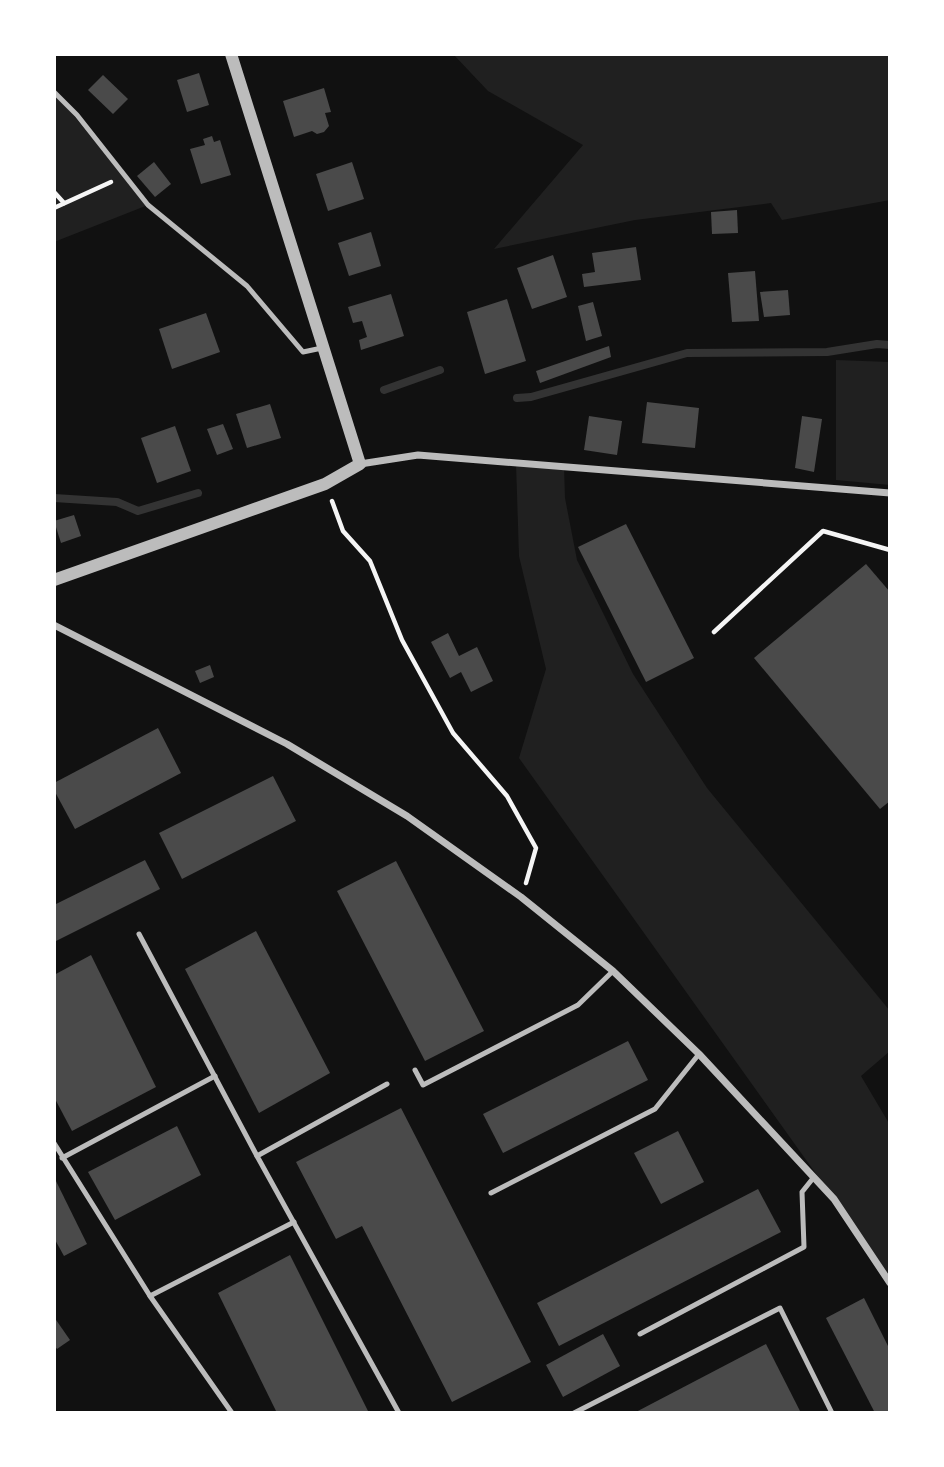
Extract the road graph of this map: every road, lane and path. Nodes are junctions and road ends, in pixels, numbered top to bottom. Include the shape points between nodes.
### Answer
1 (231, 54) edge
2 (54, 92) edge
3 (125, 175) junction
4 (54, 192) edge
5 (64, 203) junction
6 (54, 208) edge
7 (322, 348) junction
8 (360, 464) junction
9 (325, 484) junction
10 (890, 493) edge
11 (890, 550) edge
12 (54, 580) edge
13 (54, 625) edge
14 (714, 632) dead end
15 (521, 897) junction
16 (139, 934) dead end
17 (613, 971) junction
18 (699, 1054) junction
19 (415, 1070) dead end
20 (215, 1076) junction
21 (387, 1084) dead end
22 (54, 1143) edge
23 (257, 1156) junction
24 (62, 1158) junction
25 (814, 1177) junction
26 (491, 1193) dead end
27 (294, 1222) junction
28 (890, 1283) edge
29 (150, 1296) junction
30 (640, 1334) dead end
31 (232, 1413) edge
32 (399, 1413) edge
33 (574, 1413) edge
34 (832, 1413) edge

1 - 7 street
2 - 3 lane
3 - 5 path
3 - 7 lane via 148,205 247,286 303,352
4 - 5 path
5 - 6 path
7 - 8 street
8 - 9 street
8 - 10 street via 418,455
9 - 12 street
9 - 15 path via 343,531 370,561 402,640 453,733 507,796 537,848
11 - 14 path via 823,531
13 - 15 street via 287,744 407,816
15 - 17 street
16 - 20 lane
17 - 18 street
17 - 19 lane via 578,1005 423,1085
18 - 25 street
18 - 26 lane via 655,1110
20 - 23 lane
20 - 24 lane
21 - 23 lane
22 - 24 lane
23 - 27 lane
24 - 29 lane
25 - 28 street
25 - 30 lane via 802,1192 804,1247
27 - 29 lane
27 - 32 lane
29 - 31 lane
33 - 34 lane via 780,1308

